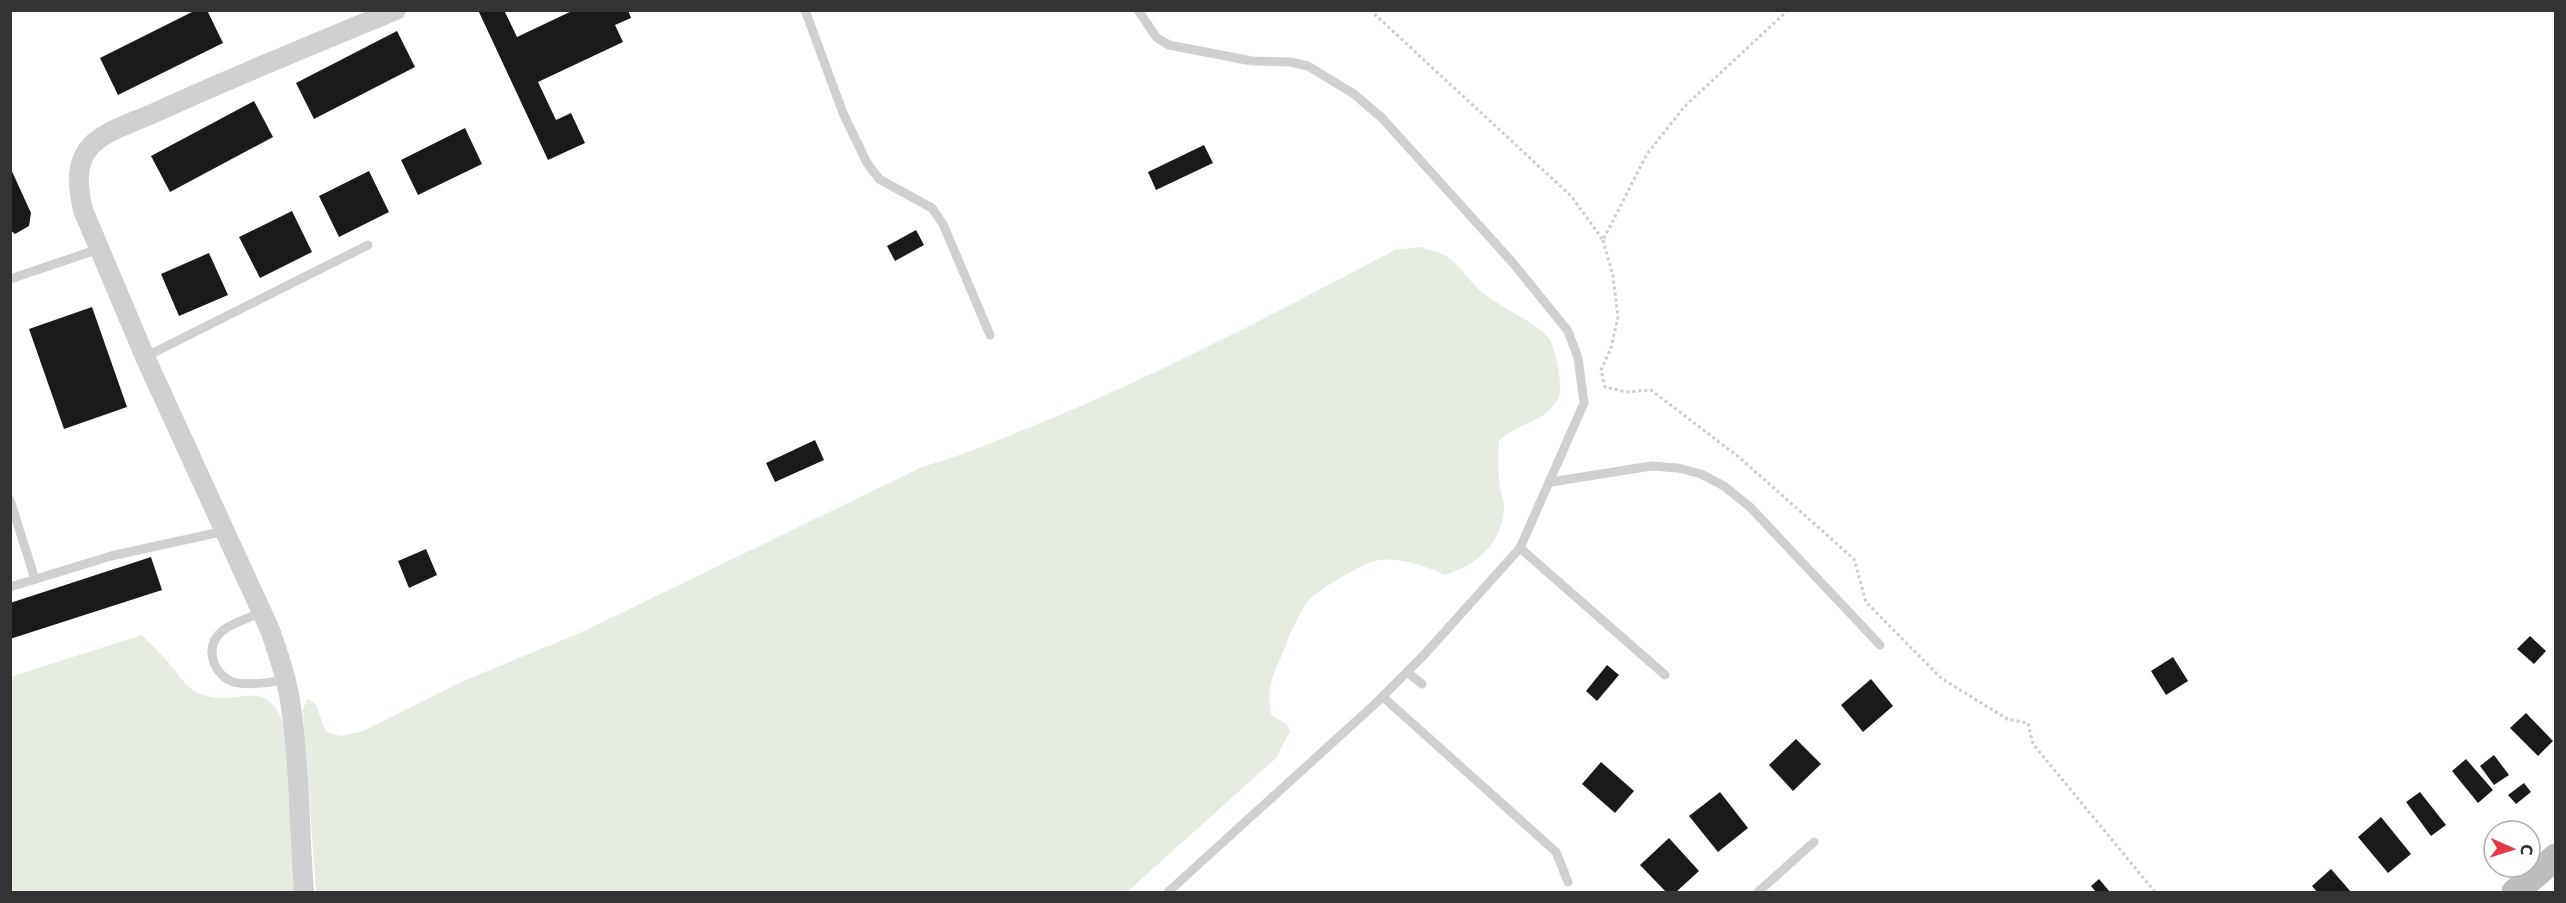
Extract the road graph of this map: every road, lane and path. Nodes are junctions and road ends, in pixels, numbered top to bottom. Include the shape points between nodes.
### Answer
1 (396, 10) edge
2 (805, 10) edge
3 (1138, 10) edge
4 (1370, 10) edge
5 (1788, 10) edge
6 (1603, 240) junction
7 (368, 245) dead end
8 (99, 249) junction
9 (10, 279) edge
10 (990, 335) dead end
11 (145, 357) junction
12 (1551, 482) junction
13 (11, 505) edge
14 (225, 531) junction
15 (1520, 548) junction
16 (35, 579) junction
17 (10, 587) edge
18 (262, 613) junction
19 (1880, 645) dead end
20 (1407, 672) junction
21 (1665, 675) dead end
22 (285, 680) junction
23 (1422, 684) dead end
24 (1383, 697) junction
25 (1814, 842) dead end
26 (2556, 856) edge
27 (1568, 882) dead end
28 (304, 892) edge
29 (1168, 892) edge
30 (1758, 892) edge
31 (2156, 892) edge
32 (2515, 892) edge

1 - 8 street via 179,101 97,141 86,153 79,189
2 - 10 lane via 843,113 867,163 879,179 932,208 943,224
3 - 12 lane via 1156,38 1170,45 1252,61 1308,66 1354,94 1382,118 1513,263 1568,331 1578,358 1584,403
4 - 6 path via 1571,196
5 - 6 path via 1684,107 1647,154
6 - 31 path via 1618,317 1601,370 1605,387 1626,392 1652,390 1740,458 1854,559 1866,602 1941,678 2007,720 2028,723 2033,744
7 - 11 lane
8 - 9 lane
8 - 11 street
11 - 14 street
12 - 15 lane
12 - 19 lane via 1651,466 1701,474 1750,507
13 - 16 lane
14 - 16 lane via 132,550
14 - 18 street
15 - 20 lane
15 - 21 lane
16 - 17 lane
18 - 22 street
18 - 22 lane via 221,630 212,647 216,669 230,681
20 - 23 lane
20 - 24 lane
22 - 28 street via 295,738
24 - 27 lane via 1556,852
24 - 29 lane
25 - 30 lane
26 - 32 main road

